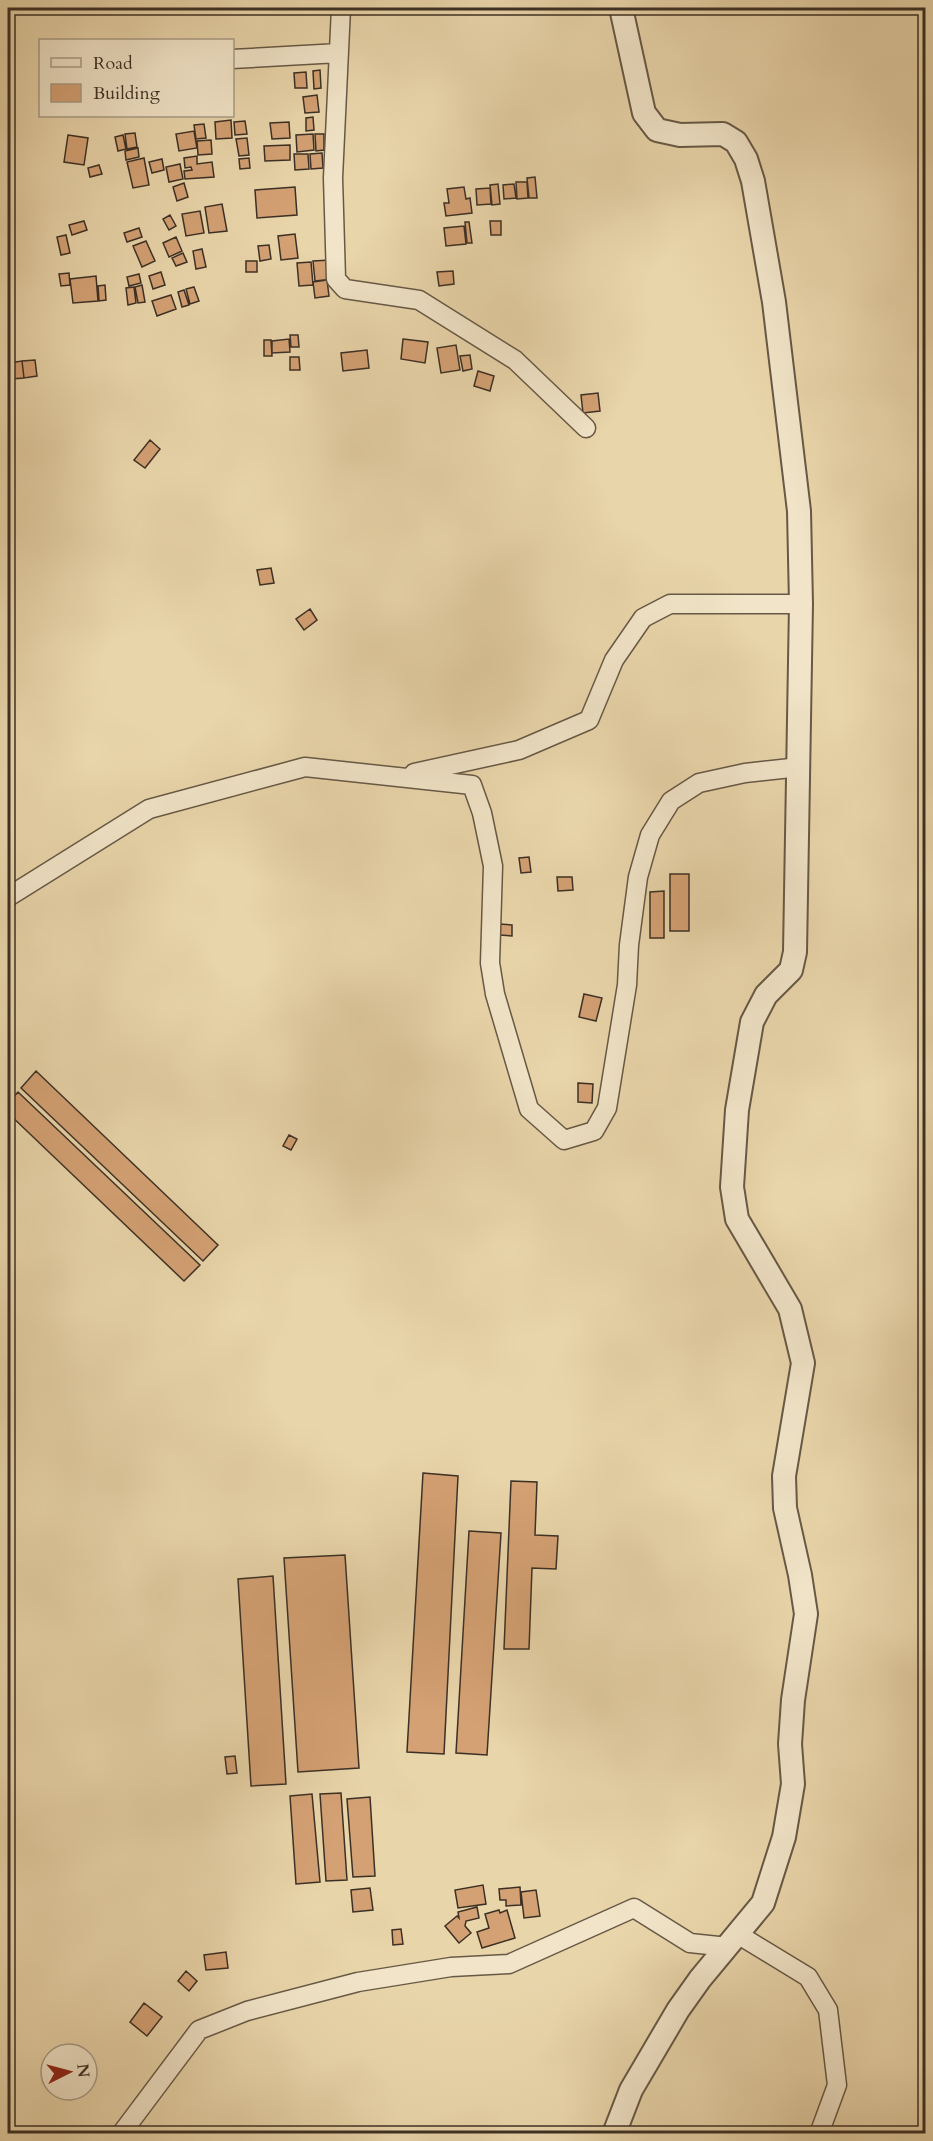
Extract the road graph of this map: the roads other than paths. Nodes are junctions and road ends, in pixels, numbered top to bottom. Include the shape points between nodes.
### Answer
1 (341, 8) edge
2 (621, 8) edge
3 (339, 52) junction
4 (234, 58) edge
5 (586, 428) dead end
6 (801, 604) junction
7 (800, 767) junction
8 (398, 777) junction
9 (8, 897) edge
10 (733, 1941) junction
11 (121, 2133) edge
12 (614, 2133) edge
13 (819, 2133) edge

1 - 3 street
2 - 6 street via 644,113 657,130 680,135 723,135 736,142 753,182 774,302 799,511
3 - 4 street
3 - 5 street via 333,178 336,279 345,290 419,300 515,360
6 - 7 street
6 - 8 street via 670,604 643,618 625,643 589,720 519,750
7 - 8 street via 699,783 671,801 650,835 638,877 627,985 606,1108 594,1131 564,1140 529,1109 495,994 490,963 493,866 483,813 472,785
7 - 10 street via 795,952 791,970 766,995 752,1022 744,1053 732,1187 737,1220 790,1310 803,1363 784,1476 785,1508 806,1614 793,1700 793,1784 784,1837 763,1903
8 - 9 street via 305,767 149,809
10 - 11 street via 690,1943 634,1908 509,1964 451,1967 358,1982 247,2011 199,2030
10 - 12 street via 678,2010 631,2090
10 - 13 street via 808,1977 828,2010 837,2085

